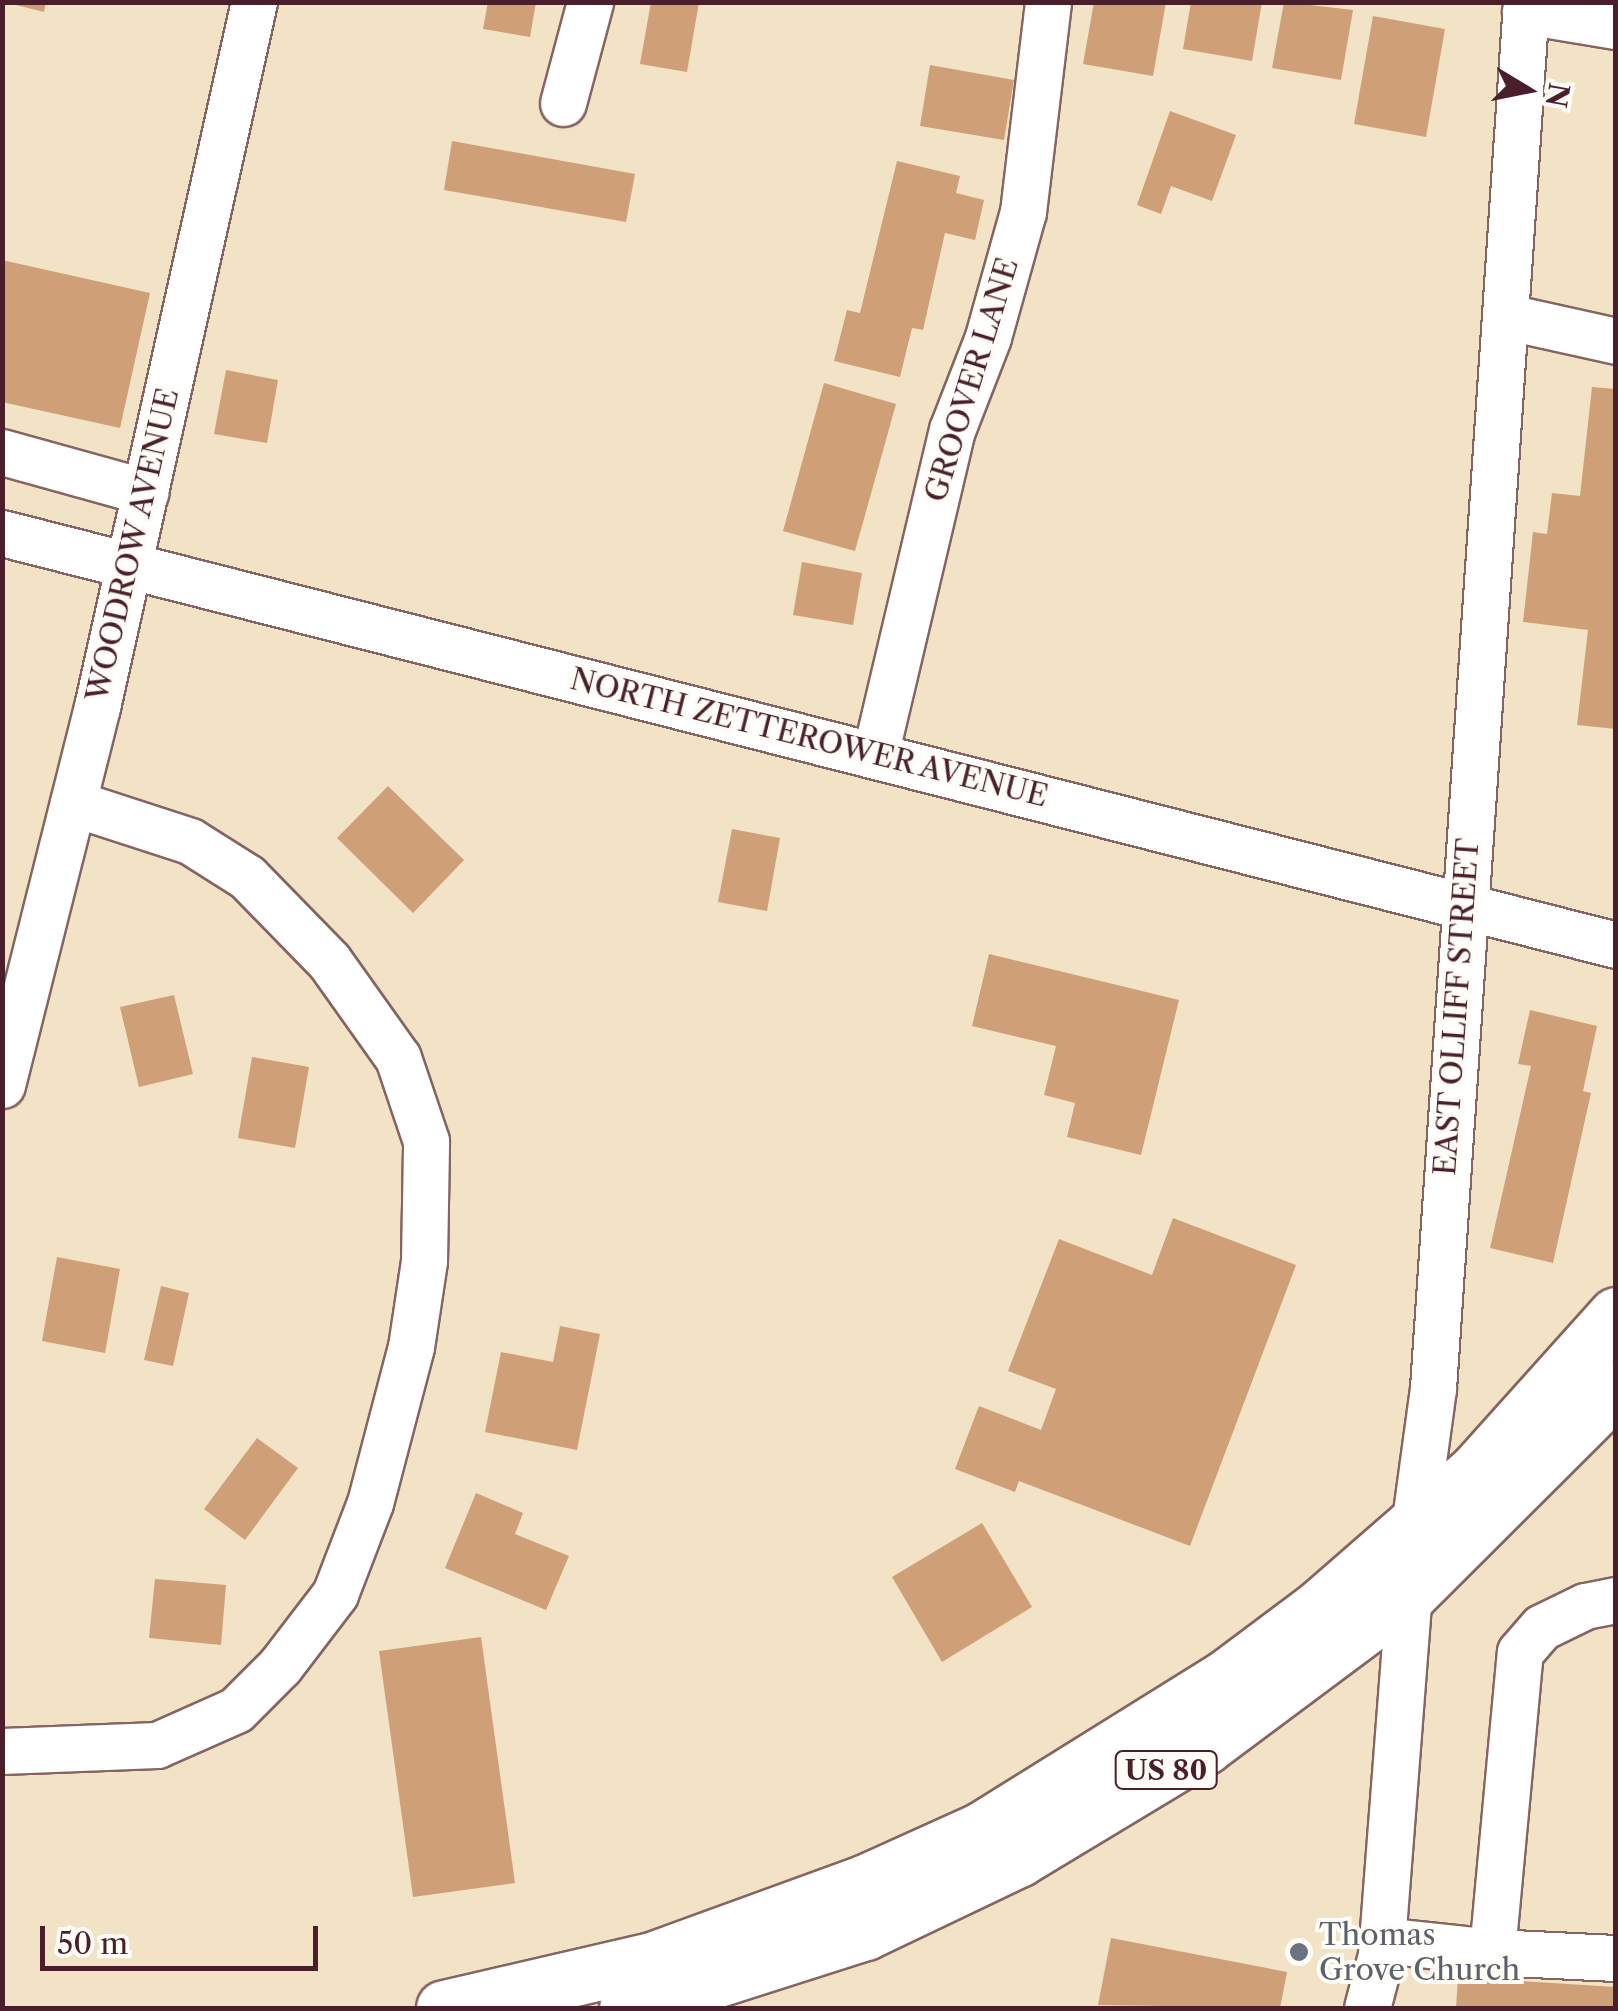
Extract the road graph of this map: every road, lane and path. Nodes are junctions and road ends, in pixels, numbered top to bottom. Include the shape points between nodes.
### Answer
1 (254, 2) edge
2 (590, 2) edge
3 (1048, 2) edge
4 (1525, 7) edge
5 (1616, 26) edge
6 (563, 102) dead end
7 (1508, 317) junction
8 (1616, 341) edge
9 (2, 452) edge
10 (146, 492) junction
11 (2, 533) edge
12 (129, 565) junction
13 (875, 755) junction
14 (74, 803) junction
15 (1463, 909) junction
16 (1616, 945) edge
17 (2, 1085) edge
18 (1616, 1315) edge
19 (1616, 1388) edge
20 (1414, 1527) junction
21 (1409, 1594) junction
22 (1616, 1600) edge
23 (2, 1751) edge
24 (1382, 1940) junction
25 (1492, 1952) junction
26 (1616, 1958) edge
27 (656, 2005) edge
28 (444, 2008) edge
29 (1367, 2008) edge

1 - 10 street, WOODROW AVENUE
2 - 6 street
3 - 13 street, GROOVER LANE via 1023,212 988,337 952,430
4 - 5 street
4 - 7 street, EAST OLLIFF STREET
7 - 8 street
7 - 15 street, EAST OLLIFF STREET
9 - 10 street
10 - 12 street, WOODROW AVENUE
11 - 12 street, NORTH ZETTEROWER AVENUE
12 - 13 street, NORTH ZETTEROWER AVENUE
12 - 14 street, WOODROW AVENUE
13 - 15 street, NORTH ZETTEROWER AVENUE
14 - 17 street, WOODROW AVENUE
14 - 23 street via 190,841 247,877 330,961 398,1058 426,1141 424,1261 410,1347 370,1503 335,1594 280,1666 236,1710 158,1745
15 - 16 street, NORTH ZETTEROWER AVENUE
15 - 20 street, EAST OLLIFF STREET via 1434,1388
18 - 20 main road, US 80 via 1476,1470
19 - 21 main road, US 80
20 - 21 street, EAST OLLIFF STREET
20 - 28 main road, US 80 via 1224,1679 981,1830 866,1882 652,1960
21 - 24 street, EAST OLLIFF STREET
21 - 27 main road, US 80 via 1206,1746 1018,1860 865,1932
22 - 25 street via 1542,1627 1520,1652
24 - 25 street
24 - 29 street, EAST OLLIFF STREET
25 - 26 street

